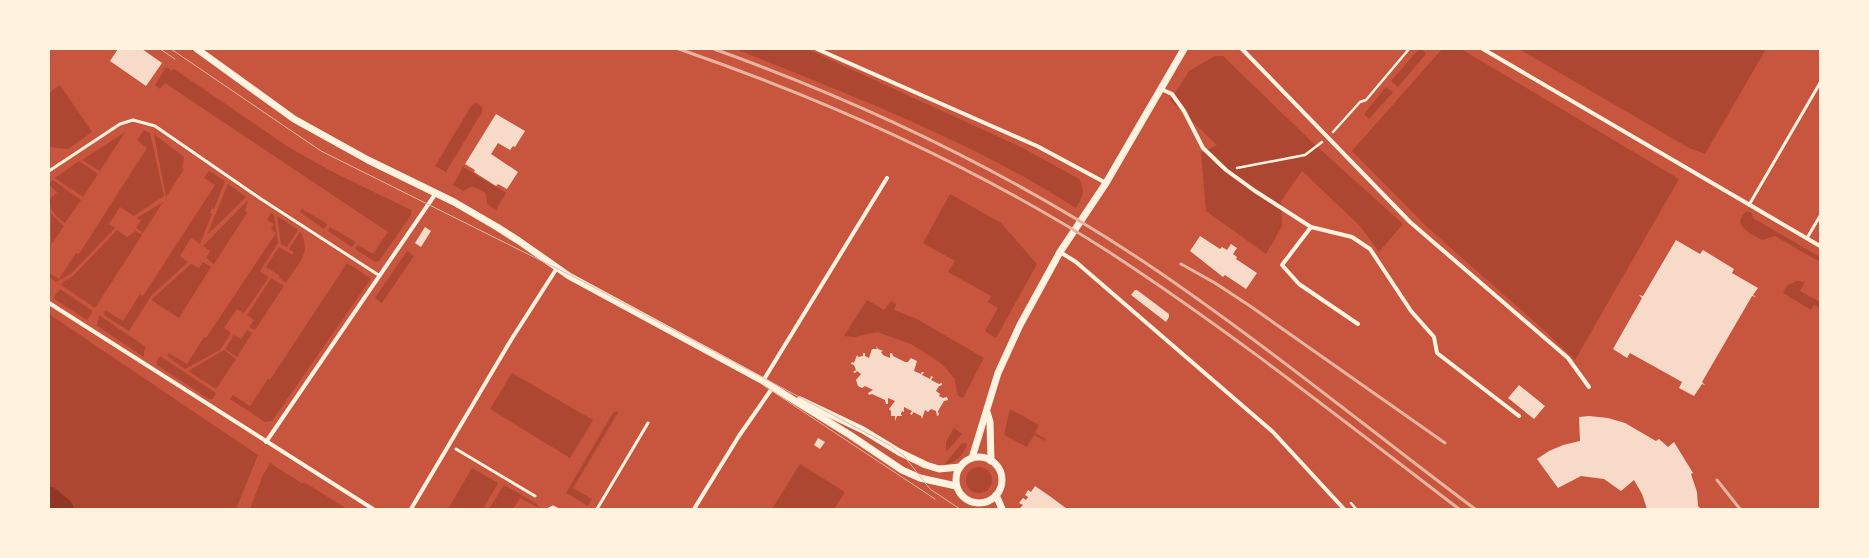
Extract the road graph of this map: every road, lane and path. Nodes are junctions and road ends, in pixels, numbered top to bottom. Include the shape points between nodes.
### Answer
1 (197, 49) edge
2 (817, 49) edge
3 (1184, 49) edge
4 (1242, 49) edge
5 (1409, 49) edge
6 (1483, 49) edge
7 (1820, 82) edge
8 (1160, 89) junction
9 (1332, 134) dead end
10 (1322, 143) dead end
11 (1226, 170) junction
12 (49, 171) edge
13 (887, 178) dead end
14 (1106, 183) junction
15 (436, 193) junction
16 (1749, 205) junction
17 (1820, 216) edge
18 (1311, 226) junction
19 (1807, 238) junction
20 (1820, 246) edge
21 (1060, 252) junction
22 (557, 268) junction
23 (380, 276) junction
24 (49, 303) edge
25 (1358, 324) dead end
26 (763, 381) junction
27 (772, 387) junction
28 (1589, 387) dead end
29 (988, 412) junction
30 (1519, 416) dead end
31 (648, 423) dead end
32 (266, 442) junction
33 (456, 449) dead end
34 (972, 458) junction
35 (991, 461) junction
36 (960, 467) junction
37 (956, 486) junction
38 (996, 495) junction
39 (535, 496) dead end
40 (978, 503) junction
41 (373, 509) edge
42 (410, 509) edge
43 (549, 509) edge
44 (557, 509) edge
45 (597, 509) edge
46 (694, 509) edge
47 (984, 509) edge
48 (1002, 509) edge
49 (1344, 509) edge

1 - 15 street via 294,119 368,160
2 - 14 street via 1037,146
3 - 8 street
4 - 28 street via 1410,222 1568,358
5 - 9 path via 1366,100 1360,102
6 - 16 street
7 - 16 lane
8 - 11 street via 1172,94 1203,148
8 - 14 street
10 - 11 path via 1305,155
11 - 18 street
12 - 23 lane via 120,124 134,120 154,126
13 - 26 street
14 - 21 street
15 - 22 street via 508,233
15 - 23 street
16 - 19 street
17 - 19 lane
18 - 25 street via 1282,265 1299,284
18 - 30 street via 1352,237 1370,249 1411,311 1434,337 1436,353
19 - 20 street
21 - 29 street via 1011,343 998,373
21 - 49 street via 1076,262 1273,432
22 - 26 street
22 - 42 street
23 - 32 street
24 - 32 street
26 - 27 street
27 - 36 street via 862,430 898,452 926,465 939,469
27 - 37 street via 906,473
27 - 46 street
29 - 34 street
29 - 35 street
31 - 45 lane
32 - 41 street
33 - 39 lane
34 - 35 street via 985,458
34 - 36 street
35 - 38 street via 999,469 1002,479
36 - 37 street via 956,476
37 - 40 street via 967,500
38 - 40 street via 988,501
38 - 48 street
40 - 47 street
43 - 44 lane

